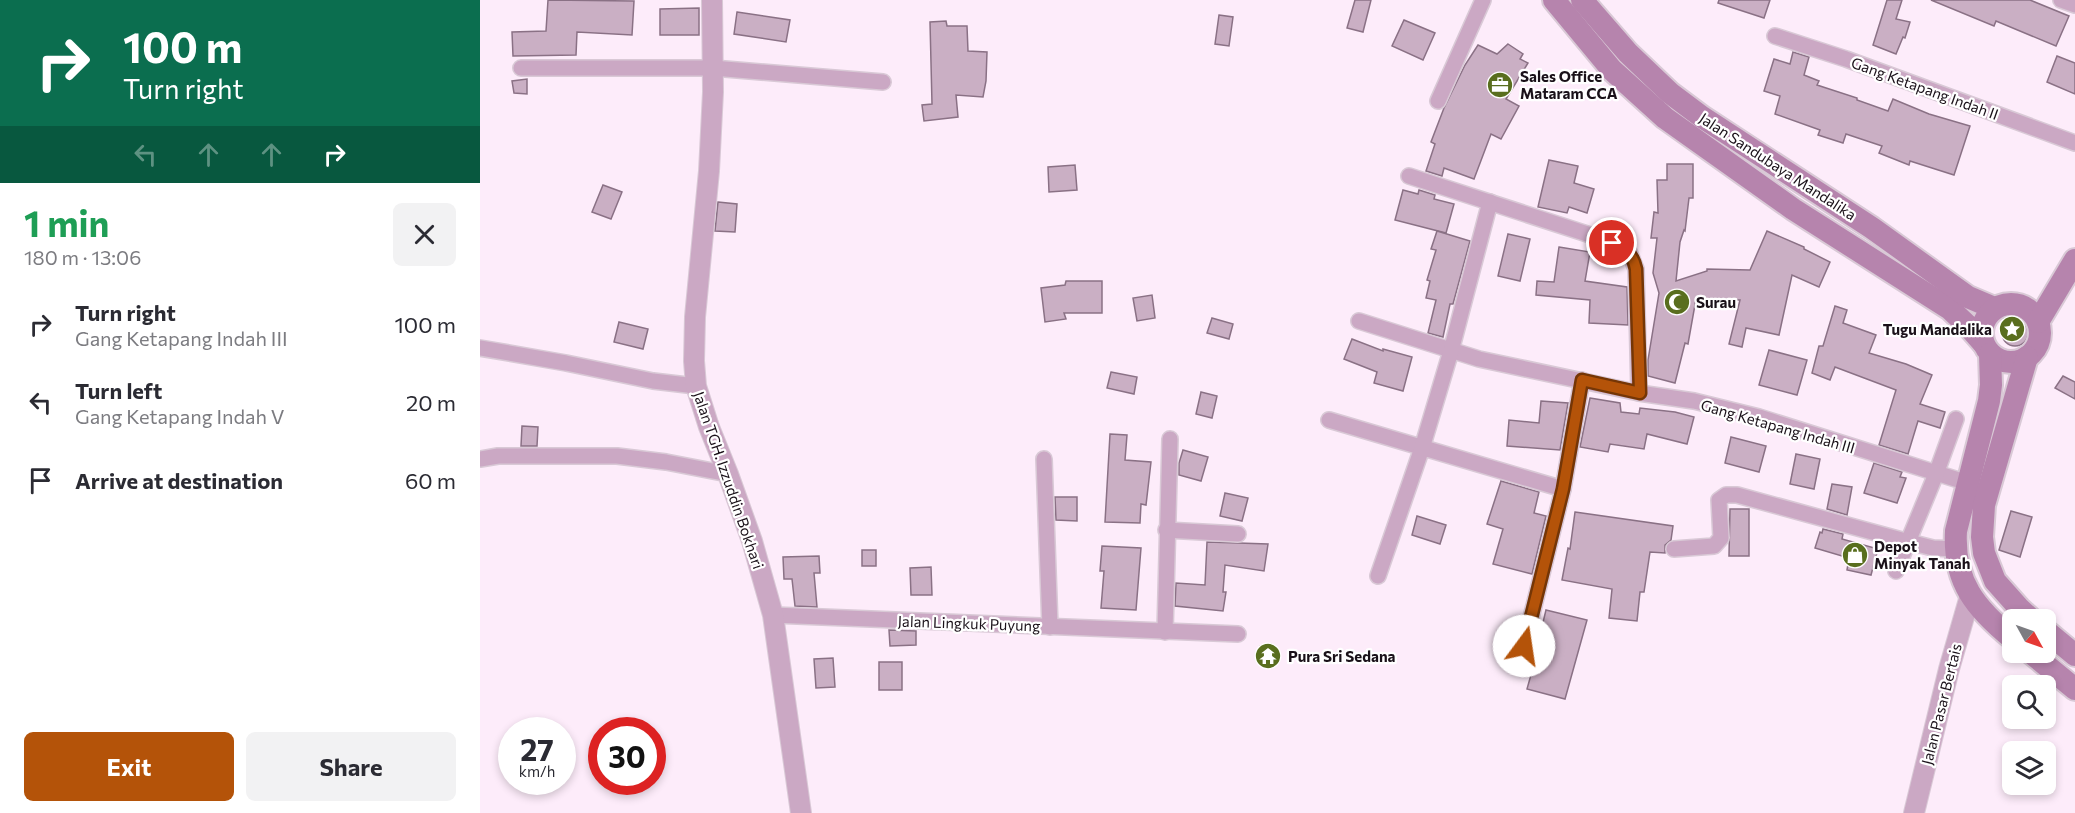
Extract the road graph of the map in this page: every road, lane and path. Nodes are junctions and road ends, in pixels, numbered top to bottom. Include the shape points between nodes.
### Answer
1 (712, 0) edge
2 (1483, 0) edge
3 (1554, 0) edge
4 (1582, 0) edge
5 (2061, 0) edge
6 (2075, 5) edge
7 (1774, 36) dead end
8 (521, 68) dead end
9 (713, 68) junction
10 (884, 82) dead end
11 (1438, 101) dead end
12 (2075, 143) edge
13 (1409, 176) dead end
14 (1490, 202) junction
15 (2075, 260) edge
16 (1994, 308) junction
17 (1359, 321) dead end
18 (2038, 322) junction
19 (480, 348) edge
20 (1987, 349) junction
21 (1451, 351) junction
22 (2027, 357) junction
23 (1582, 380) junction
24 (696, 386) junction
25 (1640, 393) junction
26 (1956, 419) dead end
27 (1329, 420) dead end
28 (1170, 439) dead end
29 (1422, 448) junction
30 (480, 459) edge
31 (1044, 459) dead end
32 (728, 474) junction
33 (1936, 474) junction
34 (1968, 483) junction
35 (1563, 489) junction
36 (1166, 530) junction
37 (1238, 534) dead end
38 (1909, 542) junction
39 (1674, 549) dead end
40 (1955, 549) junction
41 (1896, 571) dead end
42 (1378, 576) dead end
43 (1970, 596) junction
44 (2020, 609) edge
45 (773, 615) junction
46 (1050, 627) junction
47 (2002, 630) edge
48 (1165, 632) junction
49 (1238, 634) dead end
50 (2056, 639) edge
51 (1524, 646) dead end
52 (2075, 655) edge
53 (2043, 663) edge
54 (2075, 689) edge
55 (801, 813) edge
56 (1914, 813) edge

1 - 9 street, Jalan TGH. Izzuddin Bokhari
2 - 11 street
3 - 20 main road via 1612,70 1665,118 1793,209 1950,309
4 - 16 main road, Jalan Sandubaya Mandalika via 1628,54 1702,117 1872,228 1968,297
5 - 6 street
7 - 12 street, Gang Ketapang Indah II via 1846,58
8 - 9 street
9 - 10 street
9 - 24 street, Jalan TGH. Izzuddin Bokhari via 709,171 695,317
13 - 14 street
14 - 21 street
14 - 25 street via 1618,244 1630,254 1636,274
15 - 18 main road
16 - 18 main road via 2006,303 2020,304
16 - 20 main road via 1981,330
17 - 21 street, Gang Ketapang Indah III
18 - 22 main road via 2036,348
19 - 24 street
20 - 22 main road via 2001,361 2015,362
20 - 34 main road via 1989,401
21 - 23 street, Gang Ketapang Indah III
21 - 29 street
22 - 44 main road via 1982,521 1984,554 1995,580
23 - 25 street, Gang Ketapang Indah III
23 - 35 street
24 - 32 street, Jalan TGH. Izzuddin Bokhari
25 - 33 street, Gang Ketapang Indah III via 1759,417
26 - 33 street
27 - 29 street
28 - 36 street
29 - 35 street
29 - 42 street
30 - 32 street via 616,456
31 - 46 street
32 - 45 street, Jalan TGH. Izzuddin Bokhari
33 - 34 street, Gang Ketapang Indah III
33 - 38 street
34 - 40 main road
35 - 51 street
36 - 37 street
36 - 48 street
38 - 39 street via 1726,495 1719,500 1719,542 1714,546
38 - 40 street
38 - 41 street
40 - 43 main road
43 - 47 main road
43 - 56 street, Jalan Pasar Bertais
45 - 46 street, Jalan Lingkuk Puyung
45 - 55 street, Jalan TGH. Izzuddin Bokhari
46 - 48 street, Jalan Lingkuk Puyung
48 - 49 street, Jalan Lingkuk Puyung
50 - 52 main road
53 - 54 main road

